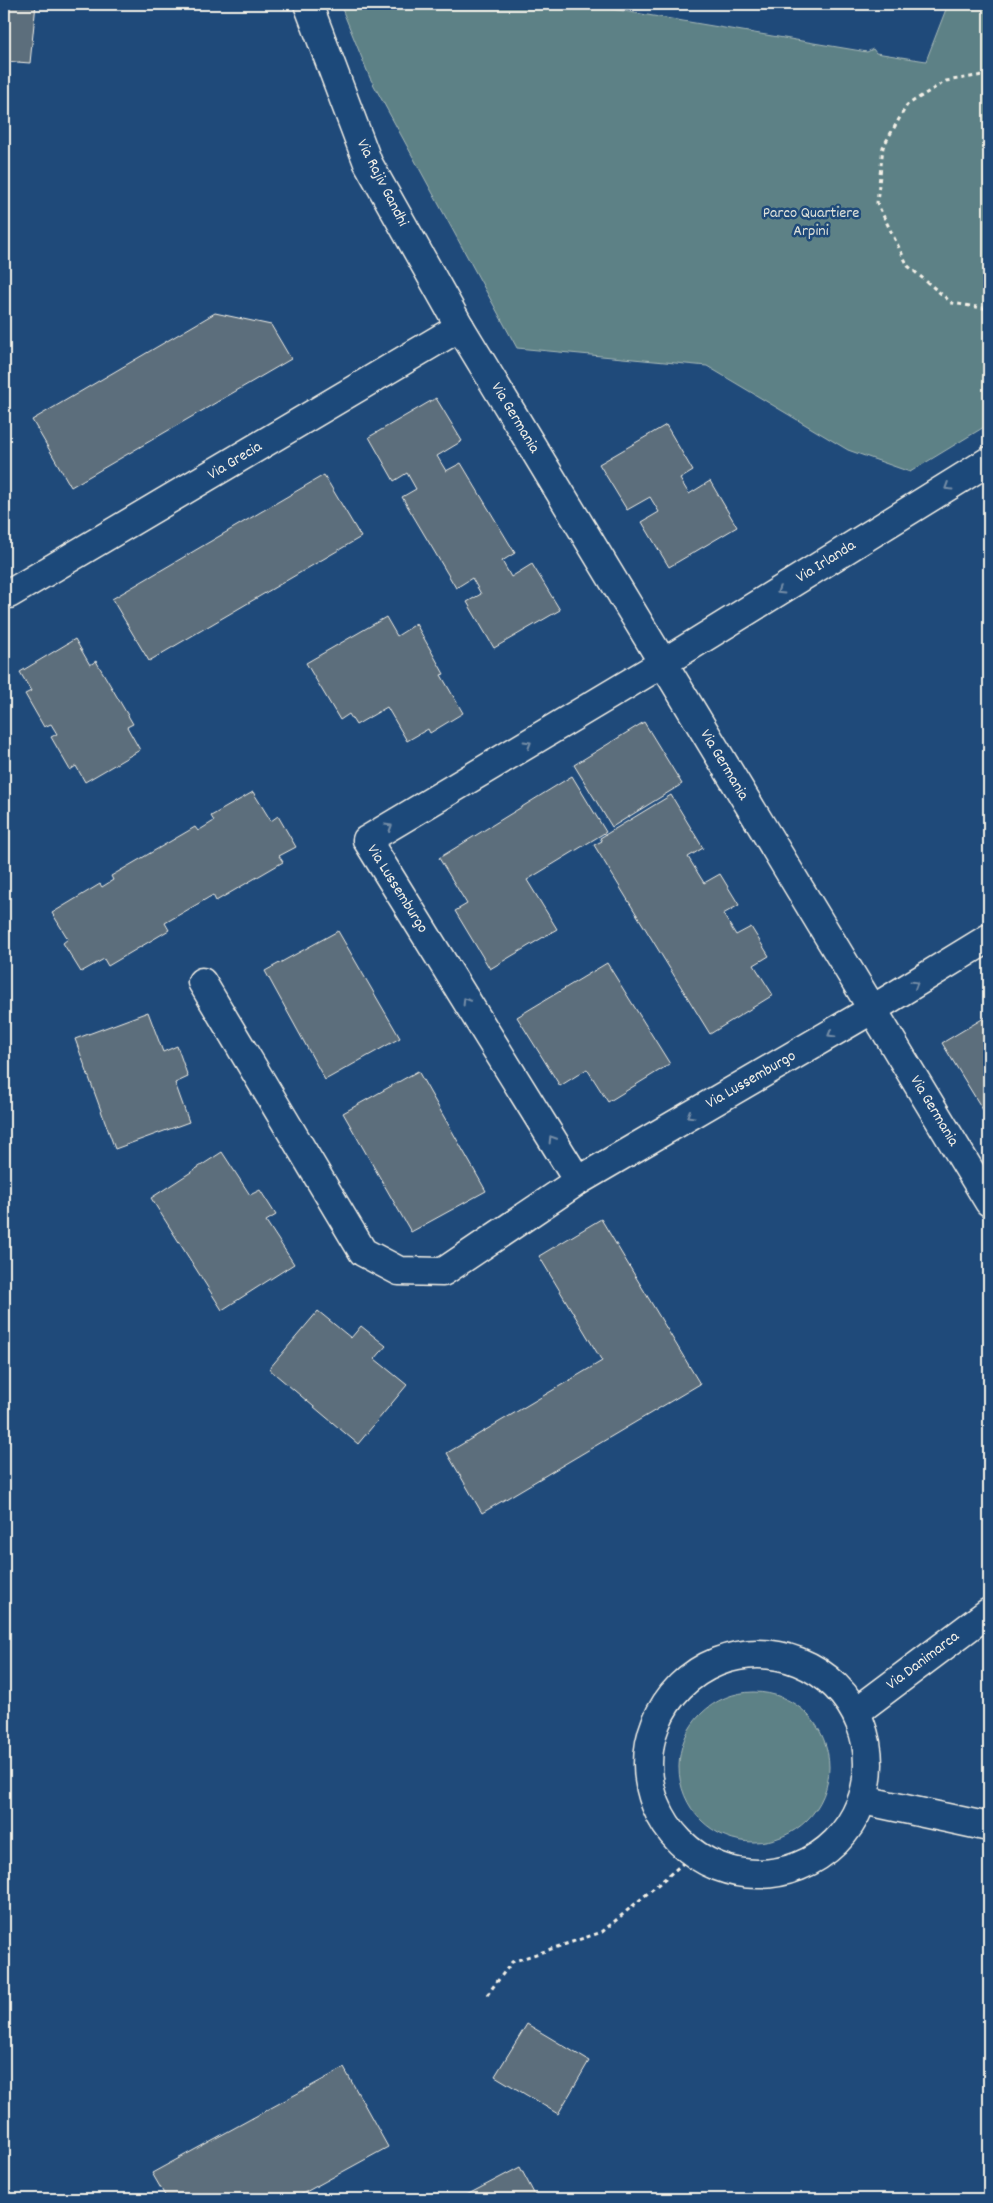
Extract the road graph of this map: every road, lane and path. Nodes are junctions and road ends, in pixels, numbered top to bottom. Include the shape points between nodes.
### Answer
1 (308, 4) edge
2 (989, 74) edge
3 (989, 309) edge
4 (460, 327) junction
5 (989, 461) edge
6 (9, 594) dead end
7 (662, 663) junction
8 (989, 938) edge
9 (202, 982) dead end
10 (873, 1010) junction
11 (578, 1180) junction
12 (989, 1202) edge
13 (989, 1612) edge
14 (856, 1712) junction
15 (863, 1800) junction
16 (989, 1827) edge
17 (694, 1854) junction
18 (487, 1995) dead end

1 - 4 street, Via Rajiv Gandhi via 368,163
2 - 3 path via 946,81 907,105 883,147 877,203 908,266 952,303
4 - 6 street, Via Grecia
4 - 7 street, Via Germania
5 -> 7 street, Via Irlanda
7 - 10 street, Via Germania
11 -> 7 street, Via Lussemburgo via 367,840
10 -> 8 street, Via Lussemburgo
9 - 11 street, Via Lussemburgo via 363,1252 399,1271 442,1272
10 -> 11 street, Via Lussemburgo
10 - 12 street, Via Germania
13 - 14 street, Via Danimarca
14 - 15 street via 867,1740 869,1771
14 - 17 street via 832,1682 814,1668 785,1656 754,1653 724,1658 690,1677 673,1693 657,1719 648,1749 648,1779 657,1807 672,1833
15 - 16 street
15 - 17 street via 847,1830 822,1854 792,1869 758,1874 725,1869
17 - 18 path via 602,1932 512,1962

